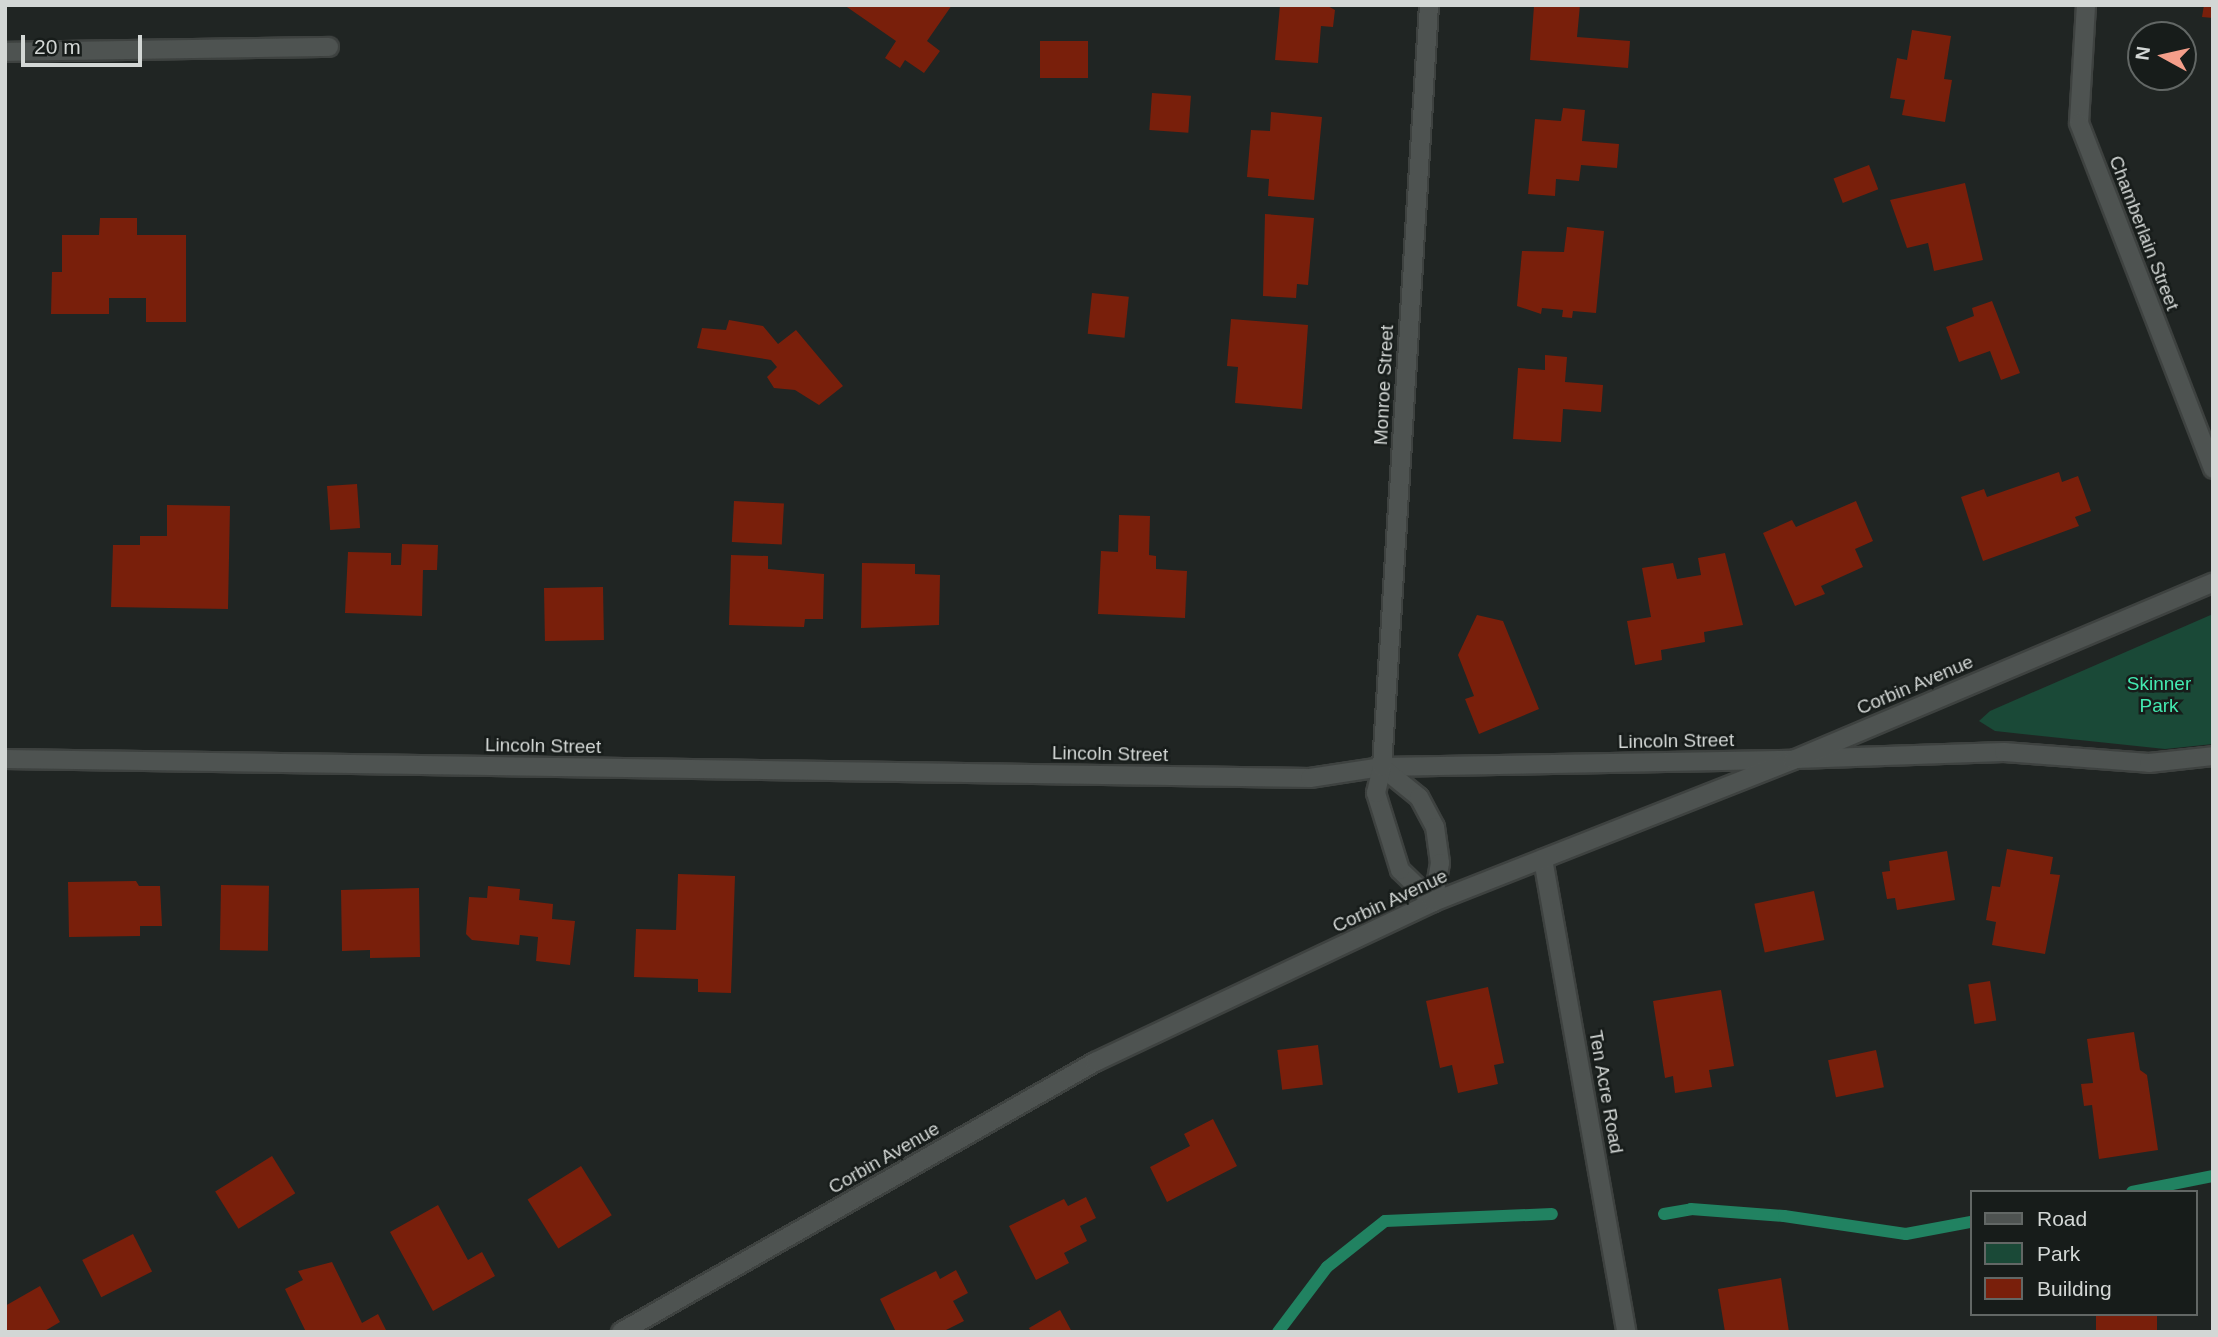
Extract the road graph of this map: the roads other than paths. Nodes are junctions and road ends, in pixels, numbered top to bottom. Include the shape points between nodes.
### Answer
1 (1429, 5) edge
2 (2086, 5) edge
3 (329, 47) dead end
4 (5, 52) edge
5 (2213, 469) edge
6 (2213, 583) edge
7 (2213, 755) edge
8 (5, 759) edge
9 (1793, 760) junction
10 (1382, 767) junction
11 (1543, 859) junction
12 (1433, 902) junction
13 (621, 1332) edge
14 (1626, 1332) edge

1 - 10 street, Monroe Street
2 - 5 street, Chamberlain Street via 2079,123
3 - 4 street
6 - 9 street, Corbin Avenue
7 - 9 street, Lincoln Street via 2149,764 2004,752
8 - 10 street, Lincoln Street via 1310,778
9 - 10 street, Lincoln Street
9 - 11 street, Corbin Avenue
10 - 12 street, Monroe Street via 1376,793 1378,814 1409,883
10 - 12 street via 1419,797 1435,827 1440,863
11 - 12 street, Corbin Avenue
11 - 14 street, Ten Acre Road
12 - 13 street, Corbin Avenue via 1095,1062

